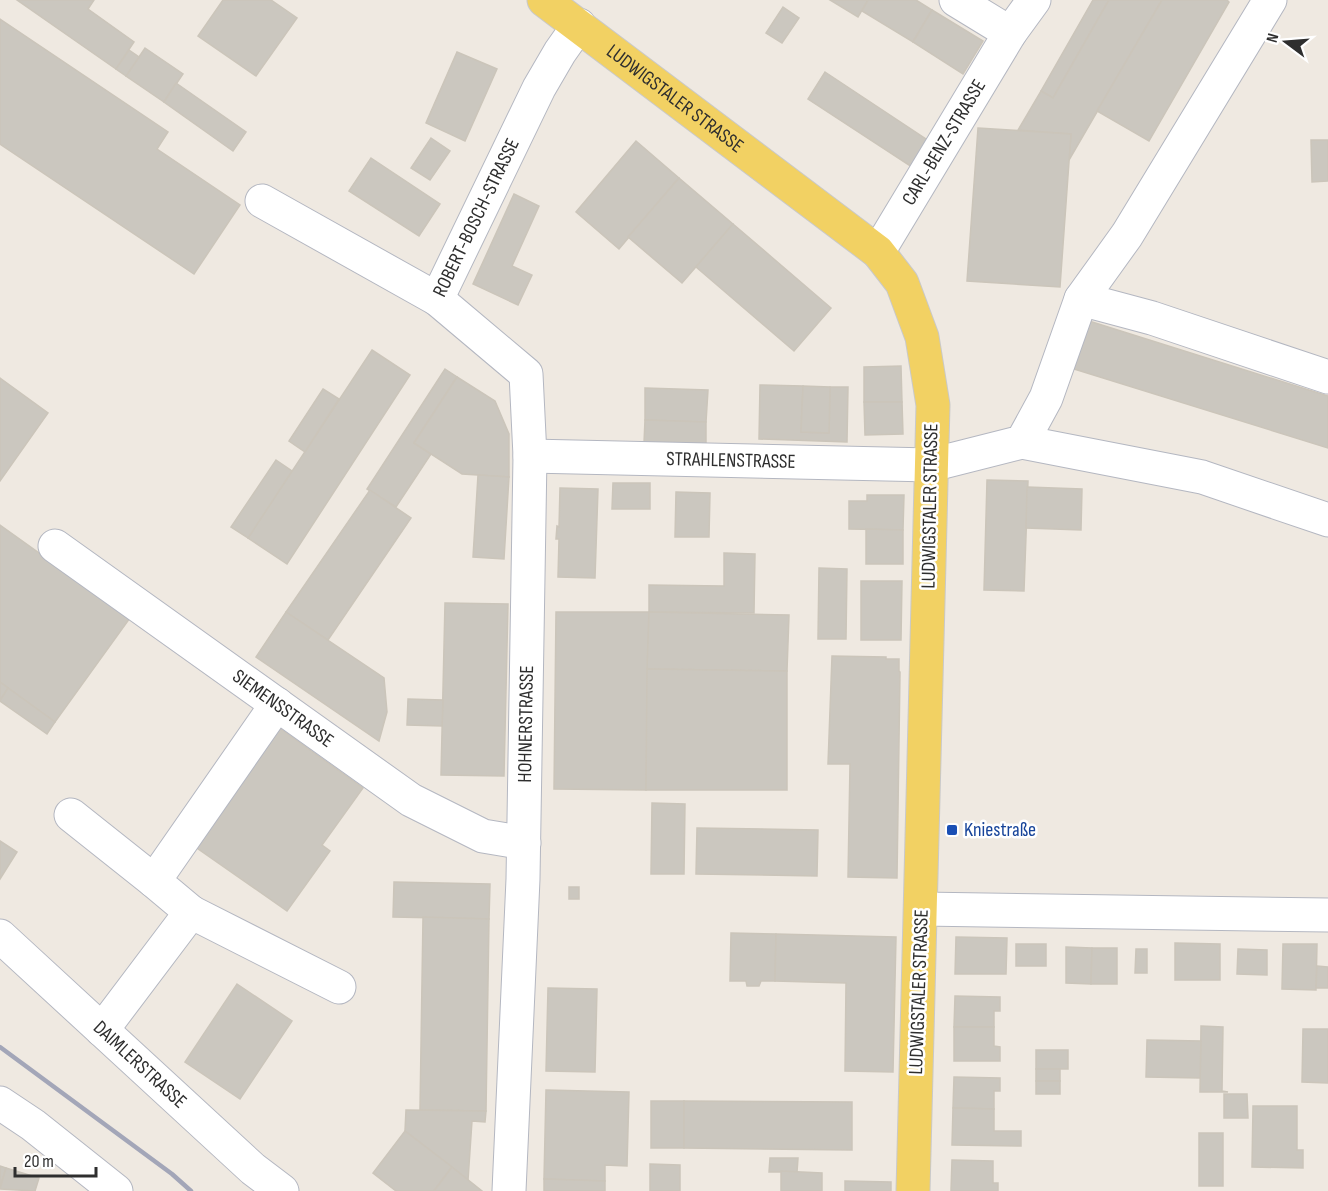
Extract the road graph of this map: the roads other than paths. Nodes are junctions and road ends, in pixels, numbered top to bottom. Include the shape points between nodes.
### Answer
1 (544, 0) edge
2 (956, 0) edge
3 (1034, 0) edge
4 (1270, 0) edge
5 (579, 25) junction
6 (1010, 33) junction
7 (262, 201) dead end
8 (878, 252) junction
9 (1081, 298) junction
10 (437, 299) junction
11 (1328, 377) edge
12 (1022, 442) junction
13 (530, 456) junction
14 (931, 465) junction
15 (1328, 520) edge
16 (55, 546) dead end
17 (277, 704) junction
18 (71, 815) dead end
19 (524, 843) junction
20 (154, 881) junction
21 (921, 909) junction
22 (190, 912) junction
23 (1328, 915) edge
24 (0, 936) edge
25 (339, 987) dead end
26 (102, 1030) junction
27 (0, 1103) edge
28 (116, 1191) edge
29 (282, 1191) edge
30 (509, 1191) edge
31 (913, 1191) edge

1 - 5 main road, LUDWIGSTALER STRASSE
2 - 6 street
3 - 6 street, CARL-BENZ-STRASSE
4 - 9 street via 1127,235
5 - 8 main road, LUDWIGSTALER STRASSE
5 - 10 street, ROBERT-BOSCH-STRASSE via 539,88
6 - 8 street, CARL-BENZ-STRASSE
7 - 10 street, ROBERT-BOSCH-STRASSE
8 - 14 main road, LUDWIGSTALER STRASSE via 902,283 922,337 933,405
9 - 11 street
9 - 12 street via 1046,398
10 - 13 street, HOHNERSTRASSE via 526,374
12 - 14 street, STRAHLENSTRASSE
12 - 15 street via 1202,477
13 - 14 street, STRAHLENSTRASSE
13 - 19 street, HOHNERSTRASSE
14 - 21 main road, LUDWIGSTALER STRASSE
16 - 17 street, SIEMENSSTRASSE
17 - 19 street, SIEMENSSTRASSE via 411,800 483,836
17 - 20 street
18 - 20 street
19 - 30 street, HOHNERSTRASSE
20 - 22 street
21 - 23 street
21 - 31 main road, LUDWIGSTALER STRASSE
22 - 25 street
22 - 26 street
24 - 26 street, DAIMLERSTRASSE
26 - 29 street, DAIMLERSTRASSE
27 - 28 street

